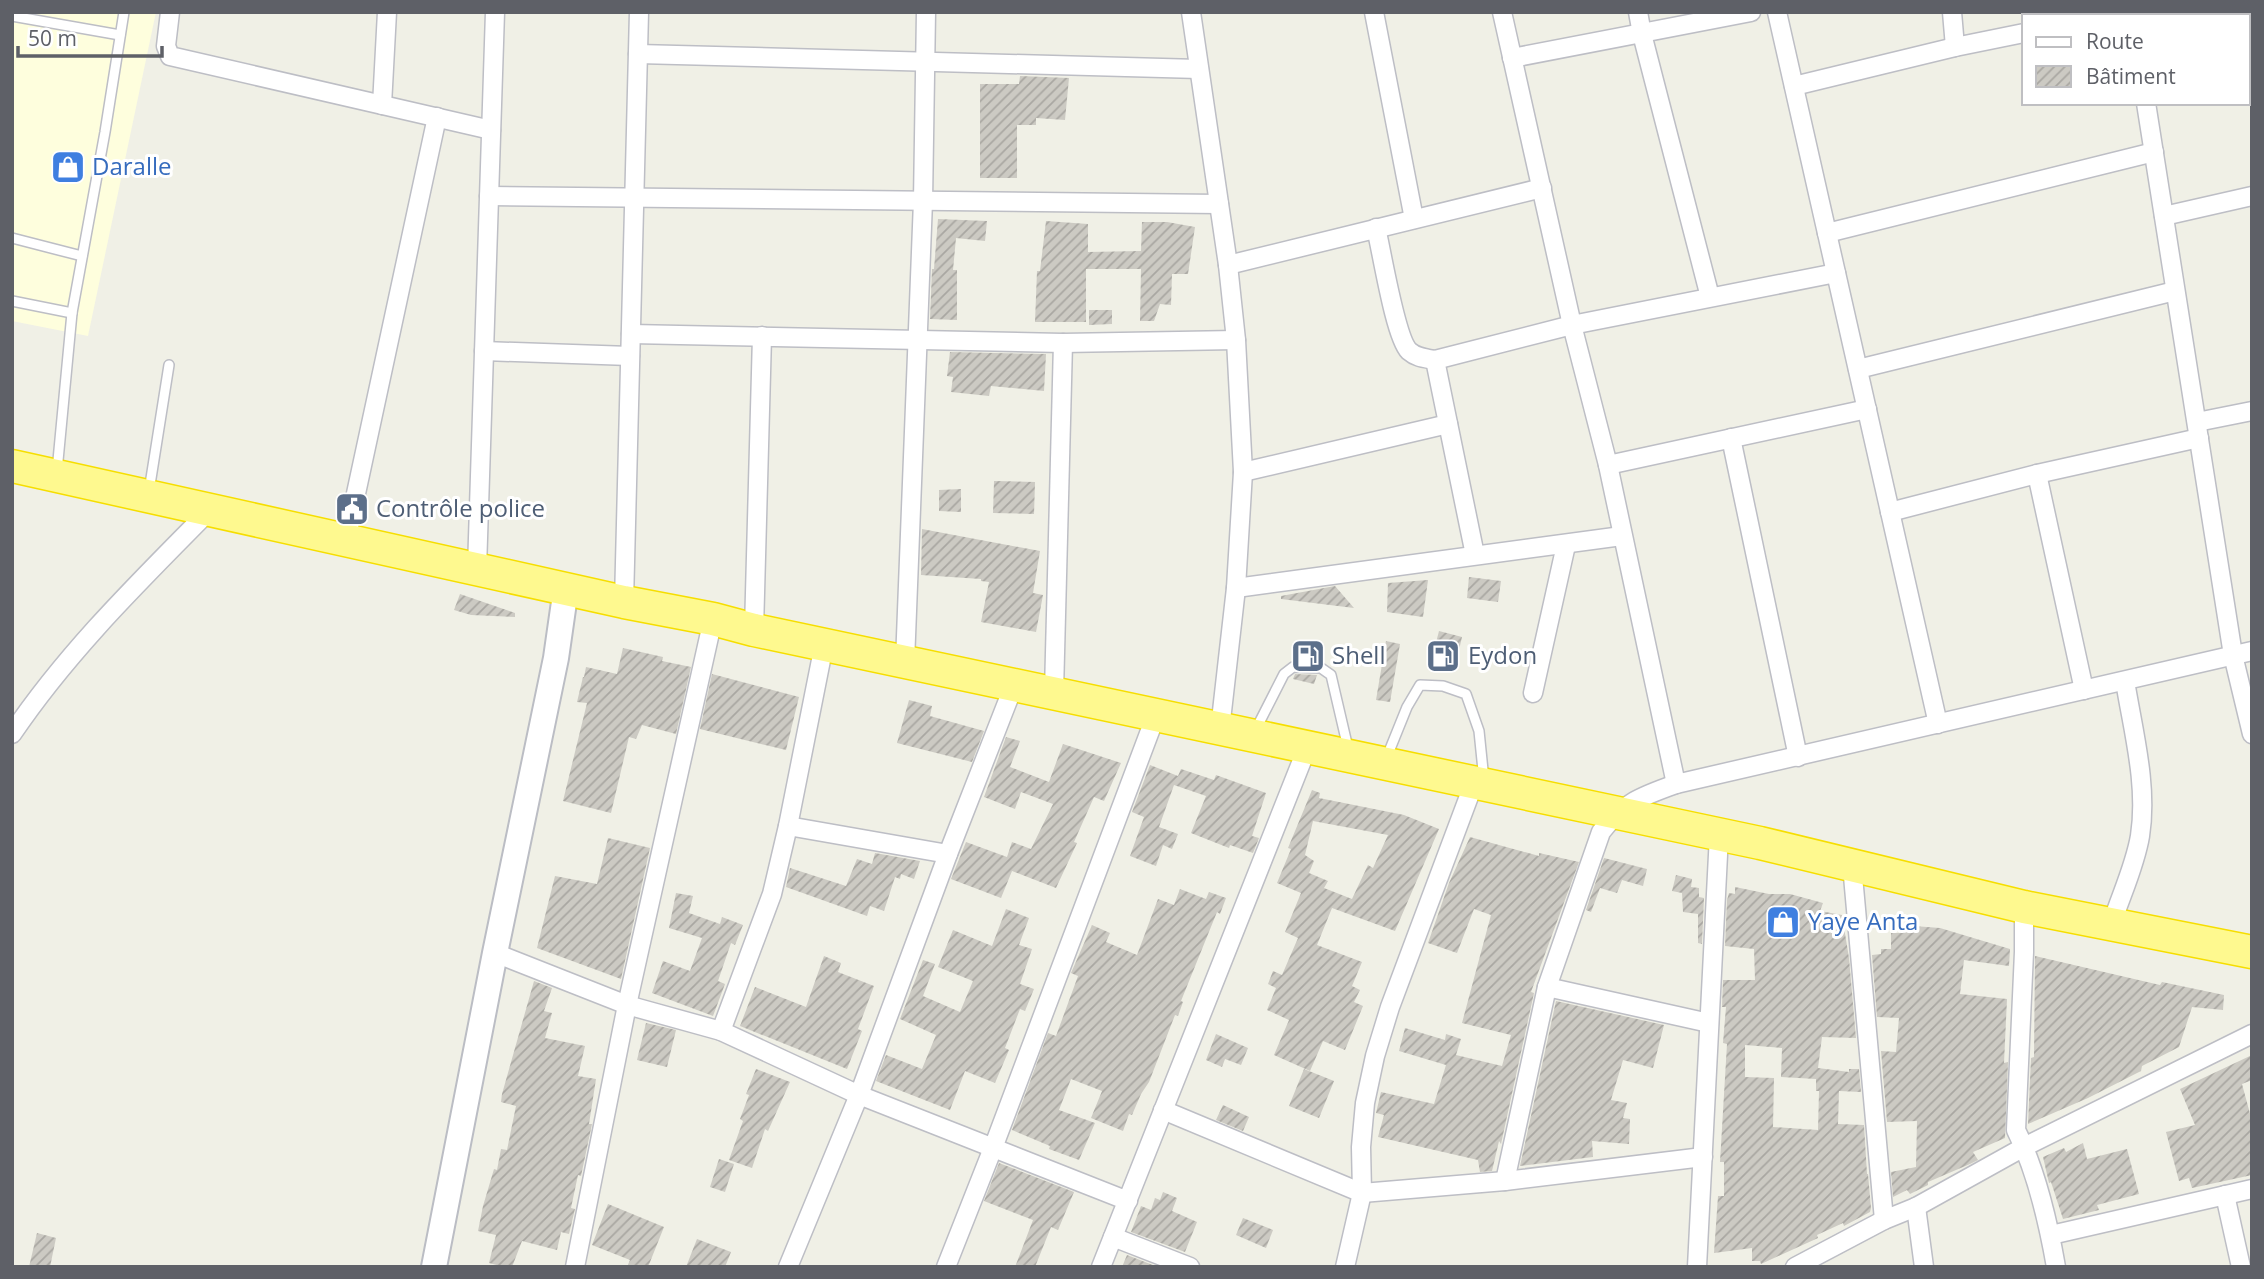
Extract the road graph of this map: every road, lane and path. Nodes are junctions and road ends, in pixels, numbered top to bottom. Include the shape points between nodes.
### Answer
1 (124, 12) edge
2 (170, 12) edge
3 (387, 12) edge
4 (495, 12) edge
5 (639, 12) edge
6 (926, 12) edge
7 (1191, 12) edge
8 (1374, 12) edge
9 (1502, 12) edge
10 (1638, 12) edge
11 (1751, 12) edge
12 (1777, 12) edge
13 (1952, 12) edge
14 (12, 16) edge
15 (2022, 33) edge
16 (1642, 34) junction
17 (120, 35) junction
18 (1955, 47) junction
19 (638, 54) junction
20 (1512, 58) junction
21 (925, 62) junction
22 (1199, 69) junction
23 (1794, 86) junction
24 (383, 104) junction
25 (2146, 105) edge
26 (437, 117) junction
27 (491, 130) junction
28 (2154, 152) junction
29 (1542, 188) junction
30 (489, 196) junction
31 (2252, 196) edge
32 (634, 198) junction
33 (923, 201) junction
34 (1219, 204) junction
35 (2164, 216) junction
36 (1414, 219) junction
37 (1376, 228) junction
38 (1827, 233) junction
39 (12, 238) edge
40 (82, 256) junction
41 (1228, 265) junction
42 (1836, 273) junction
43 (2175, 291) junction
44 (1710, 297) junction
45 (12, 301) edge
46 (72, 313) junction
47 (1572, 326) junction
48 (631, 334) junction
49 (762, 336) junction
50 (918, 338) junction
51 (1236, 340) junction
52 (1063, 343) junction
53 (484, 351) junction
54 (630, 356) junction
55 (1435, 360) junction
56 (169, 366) dead end
57 (1858, 369) junction
58 (1867, 409) junction
59 (2252, 411) edge
60 (1448, 424) junction
61 (2198, 430) junction
62 (1731, 438) junction
63 (1608, 465) junction
64 (12, 466) edge
65 (1243, 472) junction
66 (2037, 474) junction
67 (57, 476) junction
68 (148, 496) junction
69 (210, 510) junction
70 (1890, 512) junction
71 (1622, 536) junction
72 (346, 540) junction
73 (1566, 545) junction
74 (1475, 555) junction
75 (477, 569) junction
76 (1236, 588) junction
77 (566, 589) junction
78 (624, 602) junction
79 (713, 619) junction
80 (754, 630) junction
81 (824, 645) junction
82 (2252, 651) edge
83 (2233, 655) junction
84 (905, 662) junction
85 (2125, 681) junction
86 (1014, 685) junction
87 (2084, 690) junction
88 (1054, 692) junction
89 (1533, 694) dead end
90 (1156, 715) junction
91 (1938, 724) junction
92 (1220, 729) junction
93 (12, 734) edge
94 (2252, 734) edge
95 (1253, 736) junction
96 (1307, 748) junction
97 (1350, 757) junction
98 (1798, 757) junction
99 (1385, 764) junction
100 (1480, 784) junction
101 (1676, 784) junction
102 (1615, 813) junction
103 (788, 826) junction
104 (1719, 835) junction
105 (948, 854) junction
106 (1852, 865) junction
107 (2024, 907) junction
108 (2112, 923) junction
109 (2252, 952) edge
110 (495, 953) junction
111 (1547, 987) junction
112 (627, 1004) junction
113 (1709, 1023) junction
114 (721, 1031) junction
115 (2252, 1034) edge
116 (859, 1095) junction
117 (1163, 1110) junction
118 (2024, 1147) junction
119 (993, 1148) junction
120 (1703, 1157) junction
121 (1505, 1181) junction
122 (2252, 1189) edge
123 (1362, 1193) junction
124 (2225, 1195) junction
125 (1128, 1201) junction
126 (1916, 1207) junction
127 (1885, 1220) junction
128 (2050, 1236) junction
129 (1113, 1237) junction
130 (434, 1267) edge
131 (575, 1267) edge
132 (788, 1267) edge
133 (946, 1267) edge
134 (1101, 1267) edge
135 (1190, 1267) edge
136 (1345, 1267) edge
137 (1697, 1267) edge
138 (1795, 1267) edge
139 (1924, 1267) edge
140 (2056, 1267) edge
141 (2241, 1267) edge

1 - 17 lane
2 - 24 street via 166,46 170,56
3 - 24 street
4 - 27 street
5 - 19 street
6 - 21 street
7 - 22 street
8 - 36 street
9 - 20 street
10 - 16 street
11 - 16 street
12 - 23 street
13 - 18 street
14 - 17 lane
15 - 18 street
16 - 20 street
16 - 44 street
17 - 40 lane
18 - 23 street
19 - 21 street
19 - 32 street
20 - 29 street
21 - 22 street
21 - 33 street
22 - 34 street
23 - 38 street
24 - 26 street
25 - 28 street
26 - 27 street
26 - 72 street
27 - 30 street
28 - 35 street
28 - 38 street
29 - 36 street
29 - 47 street
30 - 32 street
30 - 53 street
31 - 35 street
32 - 33 street
32 - 48 street
33 - 34 street
33 - 50 street
34 - 41 street
35 - 43 street
36 - 37 street
37 - 41 street
37 - 55 street via 1399,333 1407,349 1420,358
38 - 42 street
39 - 40 lane
40 - 46 lane
41 - 51 street
42 - 44 street
42 - 57 street
43 - 57 street
43 - 61 street
44 - 47 street
45 - 46 lane
46 - 67 lane
47 - 55 street
47 - 63 street
48 - 49 street
48 - 54 street
49 - 50 street
49 - 80 street
50 - 52 street
50 - 84 street
51 - 52 street
51 - 65 street
52 - 88 street
53 - 54 street
53 - 75 street
54 - 78 street
55 - 60 street
56 - 68 lane
57 - 58 street
58 - 62 street
58 - 70 street
59 - 61 street
60 - 65 street
60 - 74 street
61 - 66 street
61 - 83 street
62 - 63 street
62 - 98 street
63 - 71 street
64 - 67 highway
65 - 76 street
66 - 70 street
66 - 87 street
67 - 68 highway
68 - 69 highway
69 - 72 highway
69 - 93 street via 110,611
70 - 91 street
71 - 73 street
71 - 101 street
72 - 75 highway
73 - 74 street
73 - 89 street
74 - 76 street
75 - 77 highway
76 - 92 street
77 - 78 highway
77 - 110 main road
78 - 79 highway
79 - 80 highway
79 - 112 street
80 - 81 highway
81 - 84 highway
81 - 103 street
82 - 83 street
83 - 85 street
83 - 94 street
84 - 86 highway
85 - 87 street
85 - 108 street via 2142,816 2133,862
86 - 88 highway
86 - 105 street
87 - 91 street
88 - 90 highway
90 - 92 highway
90 - 119 street
91 - 98 street
92 - 95 highway
95 - 96 highway
95 - 97 lane via 1284,674 1293,667 1321,668 1331,675
96 - 97 highway
96 - 117 street
97 - 99 highway
98 - 101 street
99 - 100 highway
99 - 100 lane via 1420,685 1443,686 1466,695 1479,731
100 - 102 highway
100 - 123 street via 1390,1007 1375,1056 1365,1103
101 - 102 street via 1646,794
102 - 104 highway
102 - 111 street via 1601,832
103 - 105 street
103 - 114 street via 765,916
104 - 106 highway
104 - 113 street
105 - 116 street
106 - 107 highway
106 - 127 street
107 - 108 highway
107 - 118 street via 2016,1130
108 - 109 highway
110 - 112 street
110 - 130 main road
111 - 113 street
111 - 121 street
112 - 114 street
112 - 131 street
113 - 120 street
114 - 116 street
115 - 118 street
116 - 119 street
116 - 132 street
117 - 123 street
117 - 125 street
118 - 126 street
118 - 128 street
119 - 125 street
119 - 133 street
120 - 121 street
120 - 137 street
121 - 123 street
122 - 124 street
123 - 136 street
124 - 128 street
124 - 141 street
125 - 129 street
126 - 127 street
126 - 139 street
127 - 138 street
128 - 140 street
129 - 134 street
129 - 135 street

